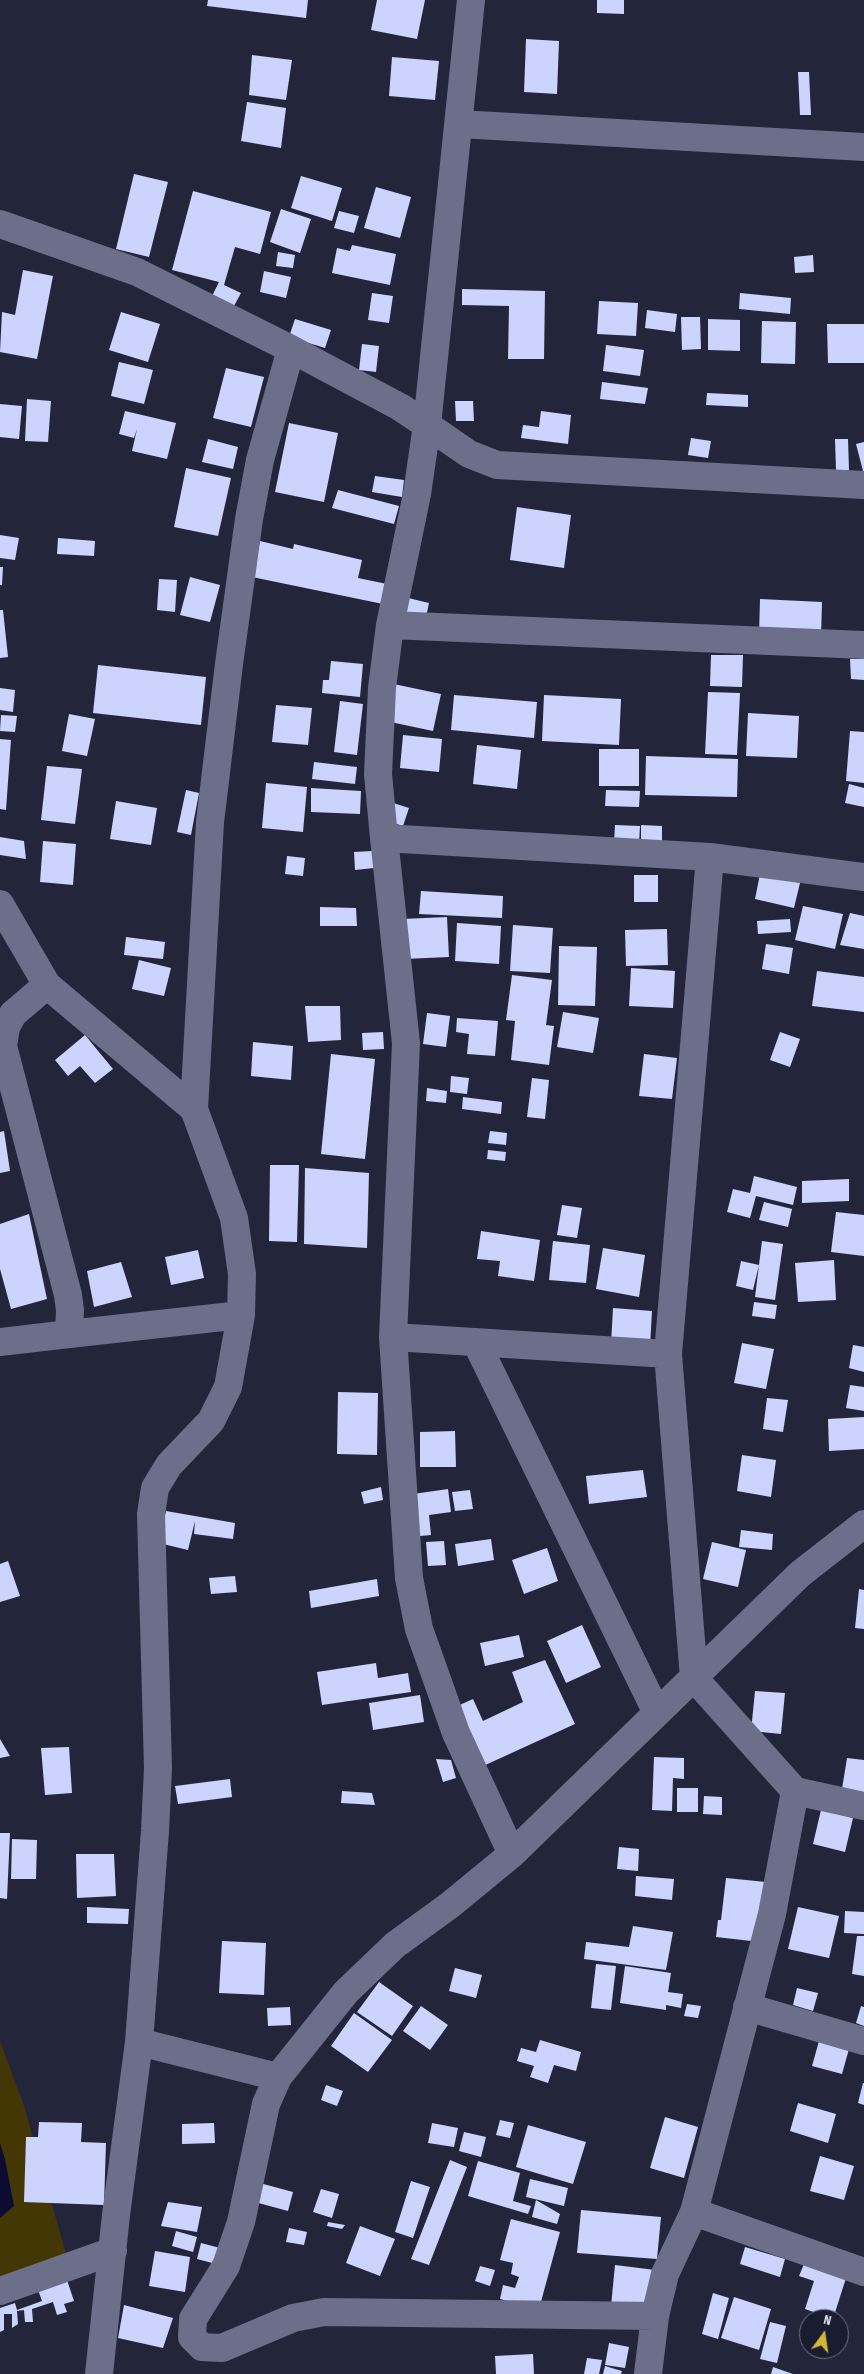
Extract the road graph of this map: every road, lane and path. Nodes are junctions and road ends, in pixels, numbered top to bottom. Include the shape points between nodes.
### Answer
1 (471, 0) edge
2 (459, 124) junction
3 (864, 147) edge
4 (0, 224) edge
5 (291, 349) junction
6 (427, 425) junction
7 (864, 485) edge
8 (390, 624) junction
9 (864, 645) edge
10 (384, 838) junction
11 (710, 857) junction
12 (864, 877) edge
13 (0, 904) edge
14 (47, 984) junction
15 (194, 1109) junction
16 (241, 1315) junction
17 (69, 1334) junction
18 (393, 1337) junction
19 (0, 1342) edge
20 (476, 1342) junction
21 (668, 1354) junction
22 (864, 1524) edge
23 (694, 1678) junction
24 (657, 1714) junction
25 (795, 1791) junction
26 (864, 1806) edge
27 (512, 1854) junction
28 (747, 2007) junction
29 (864, 2041) edge
30 (139, 2042) junction
31 (278, 2077) junction
32 (694, 2212) junction
33 (112, 2251) junction
34 (864, 2272) edge
35 (0, 2291) edge
36 (655, 2316) junction
37 (99, 2374) edge
38 (648, 2374) edge

1 - 2 street
2 - 3 street
2 - 6 street
4 - 5 street via 137,272
5 - 6 street via 400,407
5 - 15 street via 260,460 228,664 210,822
6 - 7 street via 469,454 497,465
6 - 8 street via 417,494
8 - 9 street
8 - 10 street via 378,740 379,806
10 - 11 street
10 - 18 street via 406,1043
11 - 12 street
11 - 21 street
13 - 14 street
14 - 15 street
14 - 17 street via 14,1014 6,1027 3,1046 68,1295
15 - 16 street via 234,1218 242,1274
16 - 17 street
16 - 30 street via 228,1387 211,1421 169,1465 156,1488 151,1514 158,1768
17 - 19 street
18 - 20 street
18 - 27 street via 409,1578 419,1629 456,1733
20 - 21 street
20 - 24 street
21 - 23 street
22 - 23 street via 800,1574
23 - 24 street
23 - 25 street
24 - 27 street
25 - 26 street
25 - 28 street via 772,1914
27 - 31 street via 395,1945 346,1992
28 - 29 street
28 - 32 street
30 - 31 street
30 - 33 street
31 - 36 street via 266,2104 241,2222 226,2266 193,2319 192,2337 202,2347 222,2348 293,2318 324,2312
32 - 34 street
32 - 36 street via 665,2274
33 - 35 street
33 - 37 street
36 - 38 street

